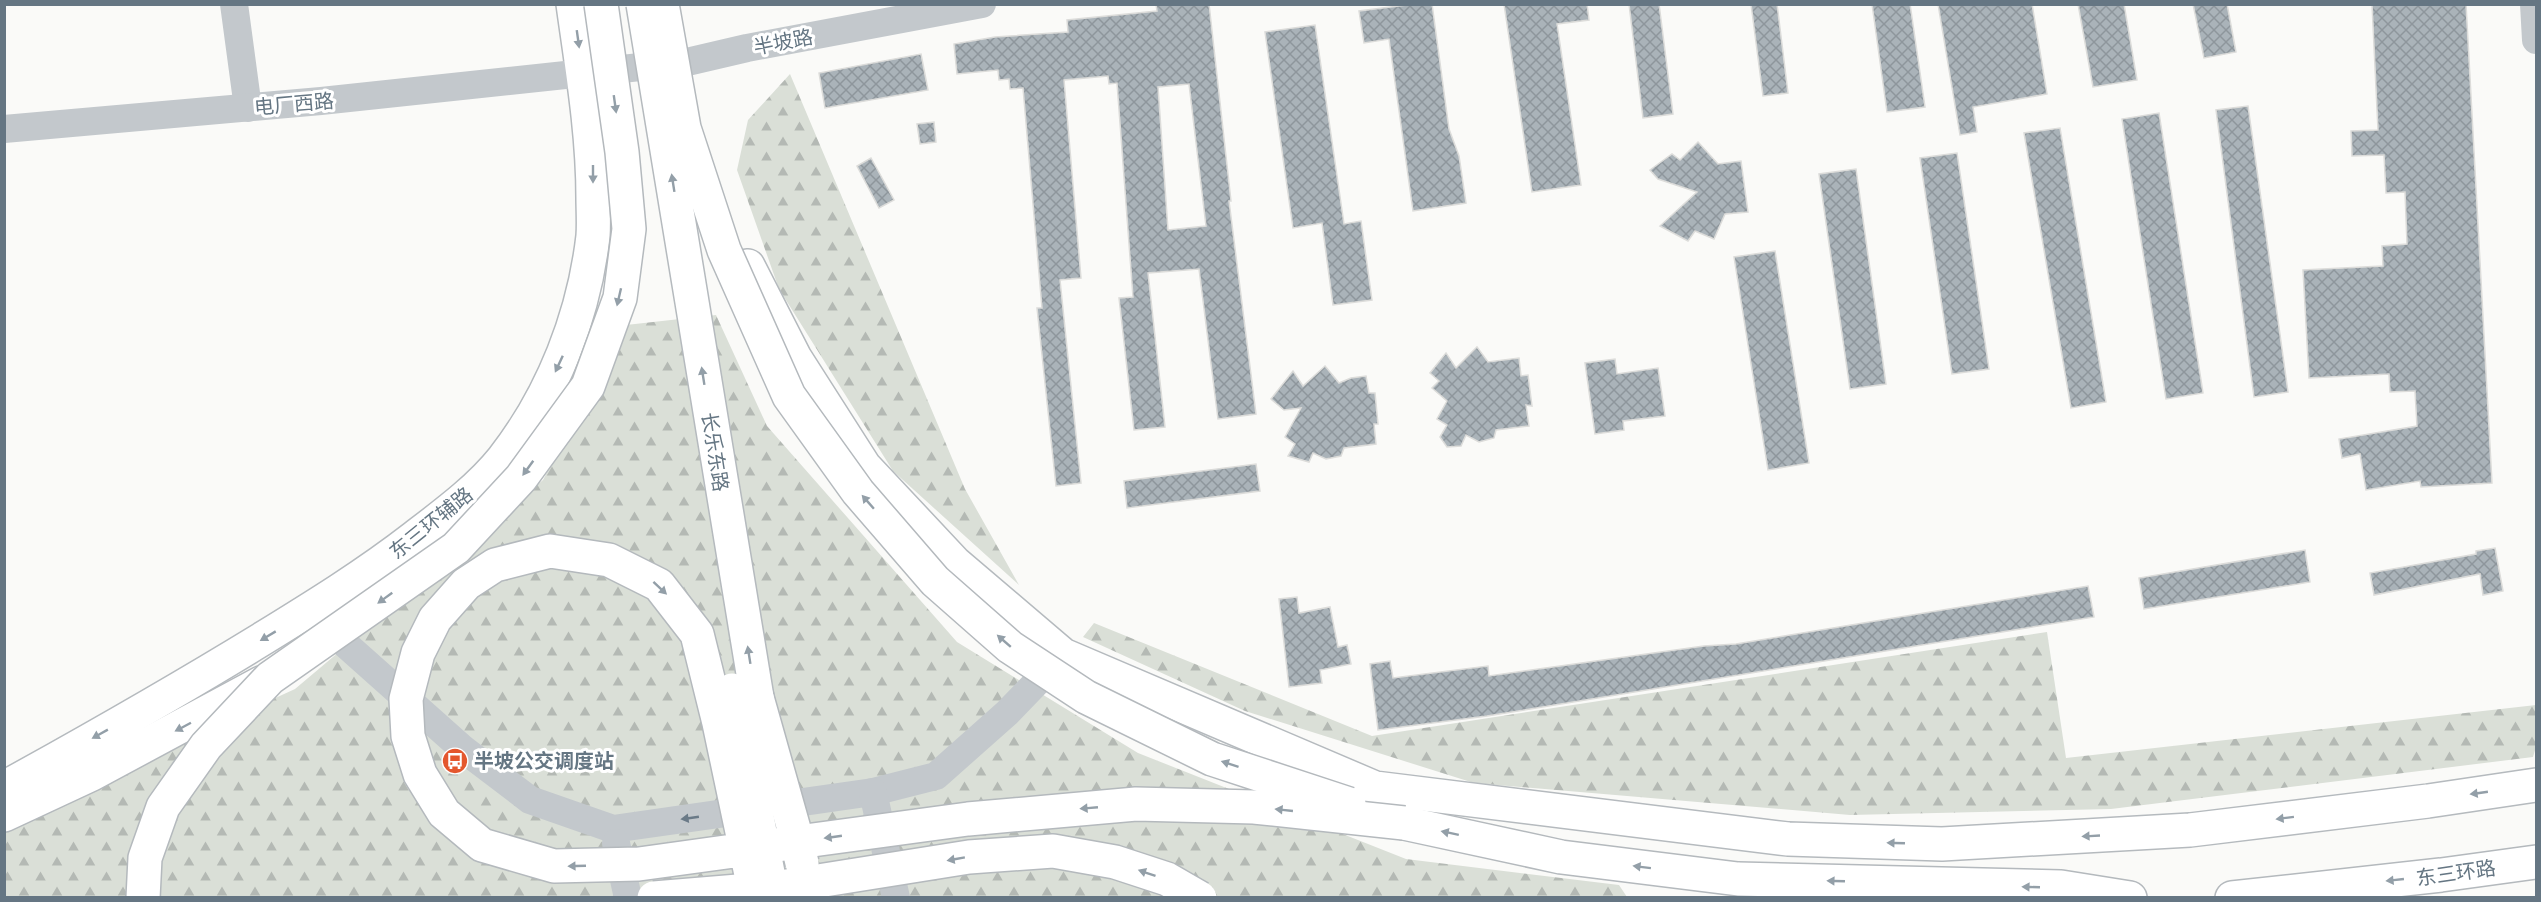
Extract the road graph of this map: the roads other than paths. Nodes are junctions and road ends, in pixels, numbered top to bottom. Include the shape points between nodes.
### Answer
1 (234, 4) edge
2 (573, 4) edge
3 (601, 4) edge
4 (622, 4) edge
5 (644, 4) edge
6 (662, 4) edge
7 (678, 4) edge
8 (982, 4) edge
9 (2534, 4) edge
10 (2536, 40) edge
11 (687, 62) junction
12 (583, 74) junction
13 (248, 108) junction
14 (4, 129) edge
15 (309, 611) junction
16 (1063, 655) junction
17 (270, 678) junction
18 (756, 694) junction
19 (2536, 784) edge
20 (4, 788) edge
21 (873, 792) junction
22 (4, 815) edge
23 (1404, 823) junction
24 (613, 829) junction
25 (2536, 861) edge
26 (143, 897) edge
27 (628, 897) edge
28 (654, 897) edge
29 (756, 897) edge
30 (773, 897) edge
31 (797, 897) edge
32 (809, 897) edge
33 (896, 897) edge
34 (1200, 897) edge
35 (2130, 897) edge
36 (2232, 897) edge

1 - 13 street
2 -> 12 main road, 东三环辅路
3 -> 17 main road, bridge via 629,229 620,298 588,386 521,478 456,548
4 - 30 main road, 长乐东路, bridge via 731,686
18 -> 5 main road, 长乐东路, bridge
23 -> 6 main road, bridge via 1212,759 1086,697 1010,647 935,581 858,492 789,396 724,250 684,128
7 - 11 main road
8 - 11 street, 半坡路
9 - 10 street
11 - 12 street, 半坡路
11 - 16 main road via 706,150 729,225 774,320 816,392 864,466 939,547
12 - 13 street, 电厂西路
12 -> 15 main road, 东三环辅路 via 593,157 593,235 566,349 547,388 520,436 475,488 380,565
13 - 14 street, 电厂西路
15 -> 20 main road, 东三环辅路 via 171,695
15 - 24 street via 463,749 530,800
19 -> 16 main road via 2190,830 1942,844 1788,839 1375,788
16 - 21 street via 1007,713 936,776
17 -> 22 main road via 102,769
17 - 26 main road, bridge via 206,746 163,807 146,858
18 - 31 main road, 长乐东路, bridge
18 - 32 main road, bridge
21 -> 24 street
21 - 33 street
23 -> 29 main road, bridge via 1254,807 1136,804 968,819 752,848 741,850 707,854 639,864 554,866 482,845 444,813 420,774 408,736 406,699 418,653 435,619 466,584 495,565 550,551 609,560 659,585 697,634 719,723 744,839 746,851 748,863
35 -> 23 main road via 2061,887 1738,879 1561,857
24 - 27 street
25 -> 36 main road, 东三环路
34 -> 28 main road, bridge via 1167,879 1114,862 1053,851 969,857 774,888

